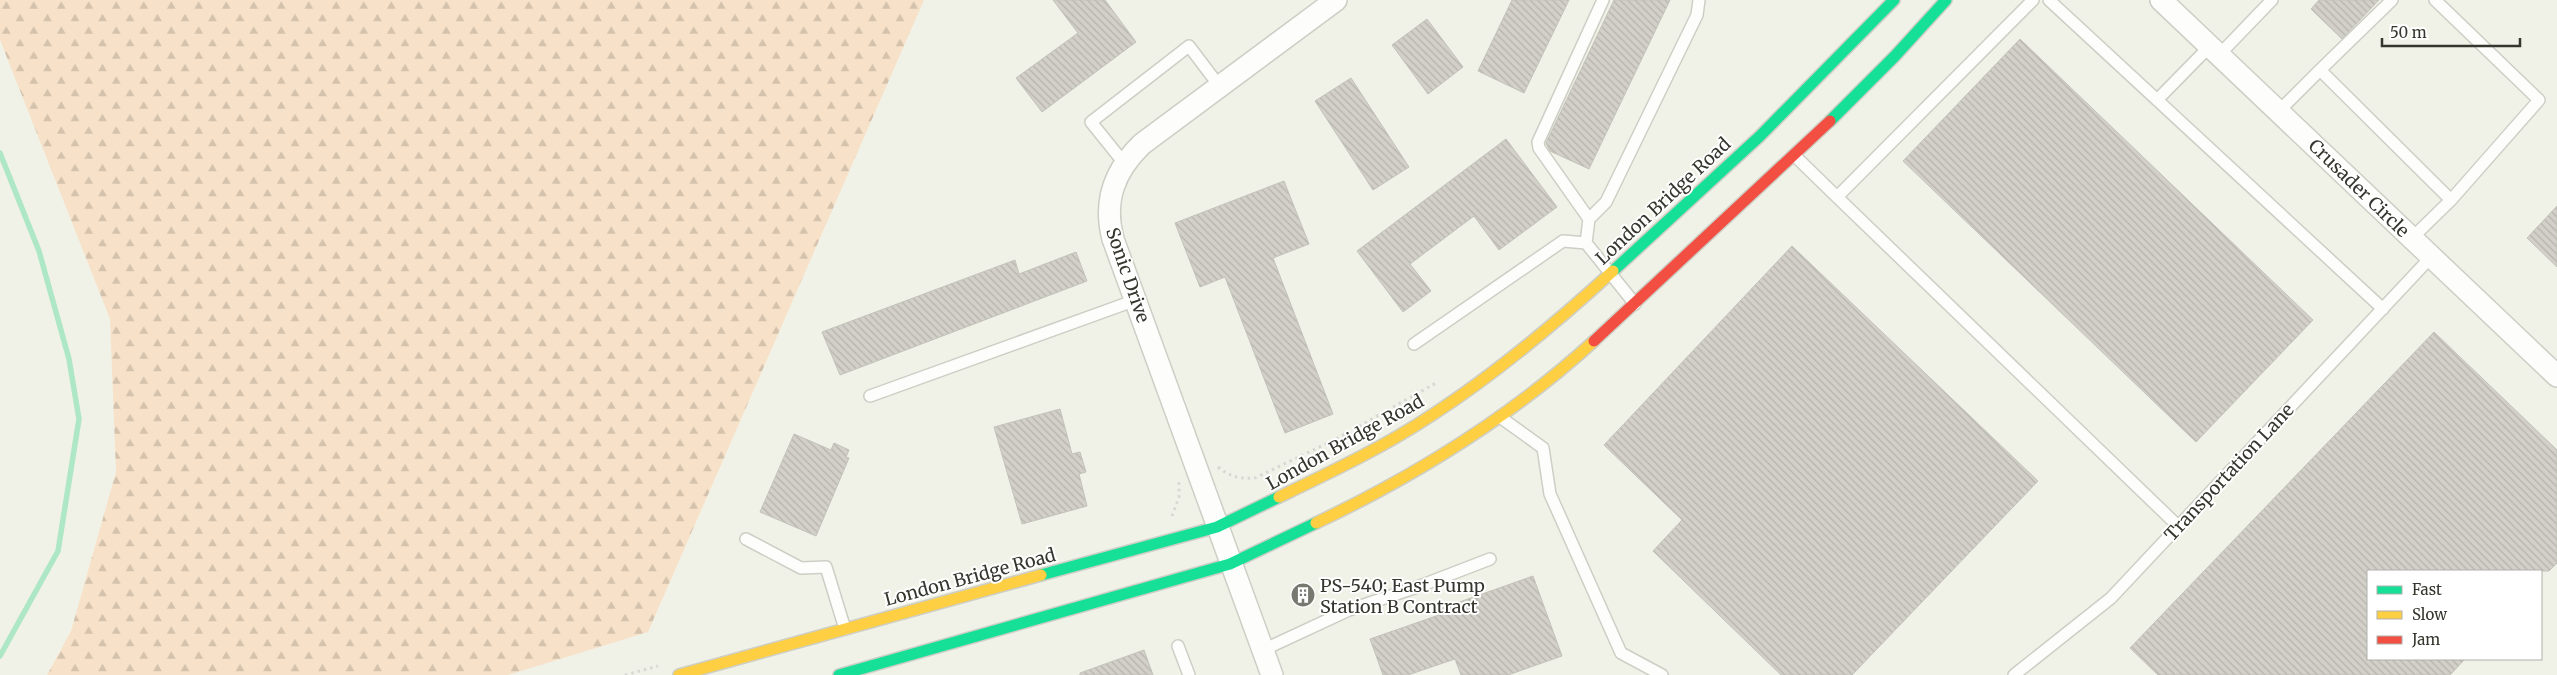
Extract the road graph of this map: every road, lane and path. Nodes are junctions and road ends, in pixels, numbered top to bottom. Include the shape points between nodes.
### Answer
1 (1603, 0) edge
2 (1699, 0) edge
3 (1894, 0) edge
4 (1946, 0) edge
5 (2033, 0) edge
6 (2050, 0) edge
7 (2161, 0) edge
8 (2272, 0) edge
9 (2392, 0) edge
10 (2435, 0) edge
11 (1324, 4) edge
12 (2215, 51) junction
13 (2320, 70) junction
14 (1220, 87) junction
15 (2157, 100) junction
16 (2279, 111) junction
17 (1795, 156) junction
18 (1124, 163) junction
19 (1838, 197) junction
20 (2451, 200) junction
21 (1589, 219) junction
22 (2412, 238) junction
23 (1586, 243) junction
24 (2432, 256) junction
25 (1610, 275) junction
26 (1136, 300) junction
27 (1635, 304) junction
28 (2383, 309) junction
29 (1414, 344) dead end
30 (2557, 376) edge
31 (1443, 380) dead end
32 (870, 396) dead end
33 (1499, 416) junction
34 (1218, 467) dead end
35 (2178, 526) junction
36 (1217, 527) junction
37 (746, 539) dead end
38 (1490, 559) dead end
39 (1230, 564) junction
40 (845, 629) junction
41 (1178, 646) dead end
42 (1263, 650) junction
43 (679, 675) edge
44 (839, 675) edge
45 (1189, 675) edge
46 (1272, 675) edge
47 (1662, 675) edge
48 (2014, 675) edge

1 - 21 lane via 1538,142
2 - 21 lane via 1697,15 1606,202
3 - 25 main road, London Bridge Road via 1760,136
4 - 17 main road
5 - 19 lane
6 - 15 lane
7 - 12 street, Crusader Circle
8 - 12 lane
9 - 13 lane
10 - 20 lane via 2539,100
11 - 14 street, Sonic Drive
12 - 15 lane
12 - 16 street, Crusader Circle
13 - 16 lane
13 - 20 lane
14 - 18 street, Sonic Drive via 1142,144
14 - 18 lane via 1189,46 1091,122
15 - 28 lane
16 - 22 street, Crusader Circle
17 - 19 lane
17 - 27 main road
18 - 26 street, Sonic Drive via 1112,187 1109,224
19 - 35 lane
20 - 22 lane
21 - 23 lane
22 - 24 street, Crusader Circle
23 - 25 lane
23 - 29 lane via 1563,241
24 - 28 lane, Transportation Lane
24 - 30 street, Crusader Circle
25 - 27 lane
25 - 36 main road, London Bridge Road via 1508,361 1433,415 1338,470
26 - 32 lane
26 - 36 street, Sonic Drive
27 - 33 main road via 1571,362
28 - 35 lane, Transportation Lane
31 - 34 path via 1336,439 1255,478 1242,479
33 - 39 main road via 1394,483
33 - 47 lane via 1543,448 1550,494 1621,653
35 - 48 lane, Transportation Lane via 2111,598
36 - 39 street
36 - 40 main road, London Bridge Road
37 - 40 lane via 801,568 826,567
38 - 42 lane via 1349,610
39 - 42 street
39 - 44 main road
40 - 43 main road, London Bridge Road
41 - 45 lane
42 - 46 street

